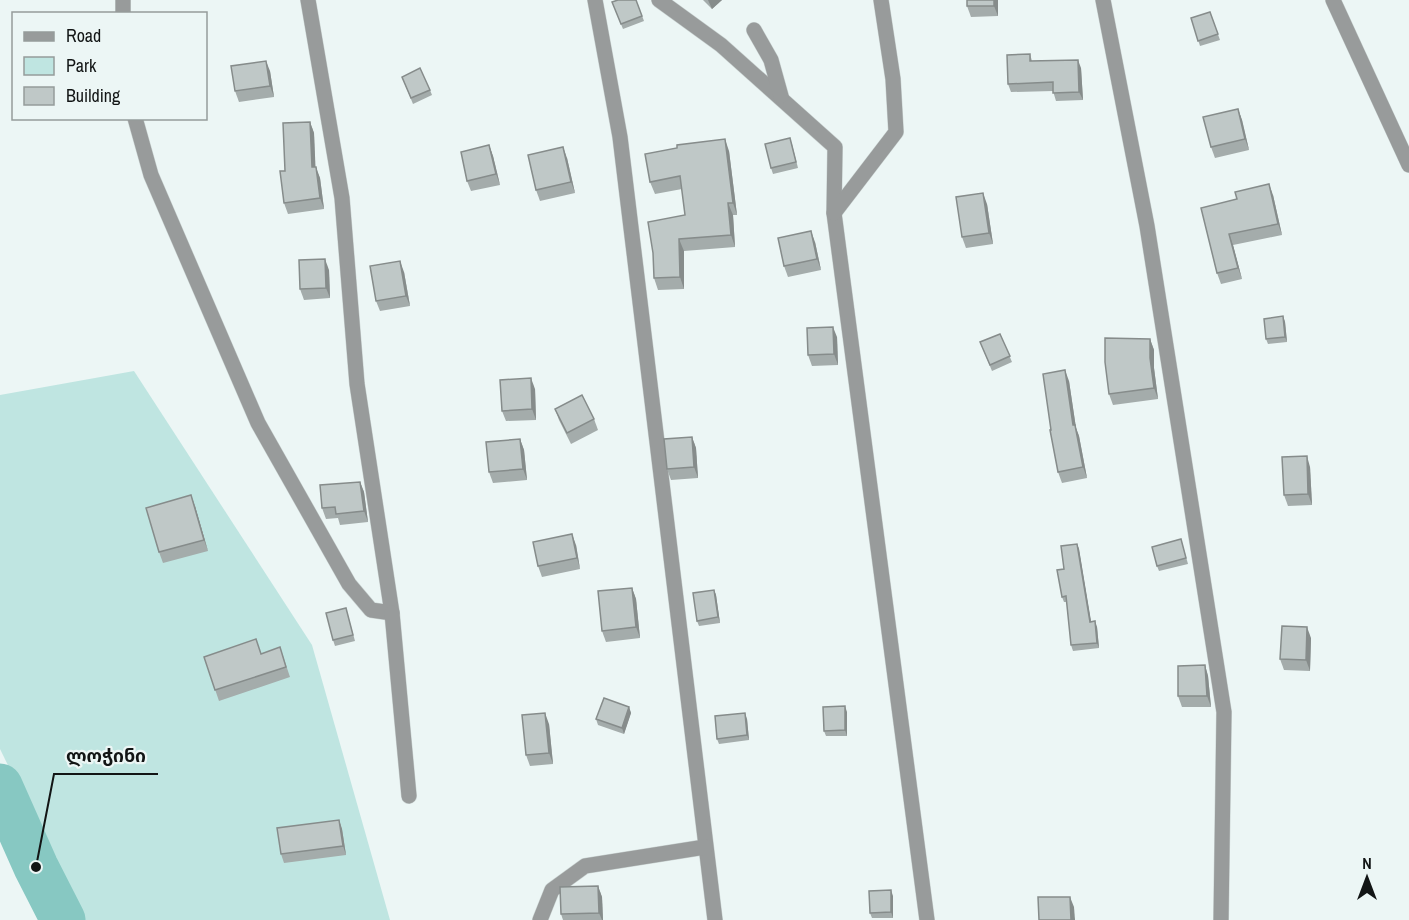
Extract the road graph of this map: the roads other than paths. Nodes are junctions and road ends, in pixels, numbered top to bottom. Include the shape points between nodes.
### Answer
1 (308, 0) edge
2 (595, 0) edge
3 (659, 0) edge
4 (880, 0) edge
5 (1103, 0) edge
6 (1333, 0) edge
7 (754, 30) dead end
8 (781, 97) junction
9 (136, 120) edge
10 (1409, 165) edge
11 (834, 213) junction
12 (392, 613) junction
13 (409, 796) dead end
14 (705, 847) junction
15 (540, 920) edge
16 (715, 920) edge
17 (927, 920) edge
18 (1221, 920) edge

1 - 12 street via 342,198 357,384
2 - 14 street via 620,137
3 - 8 street via 721,45
4 - 11 street via 893,79 896,132
5 - 18 street via 1147,226 1224,712
6 - 10 street
7 - 8 street via 771,60
8 - 11 street via 835,147
9 - 12 street via 151,175 258,423 349,584 371,610
11 - 17 street
12 - 13 street
14 - 15 street via 585,866 552,890
14 - 16 street

